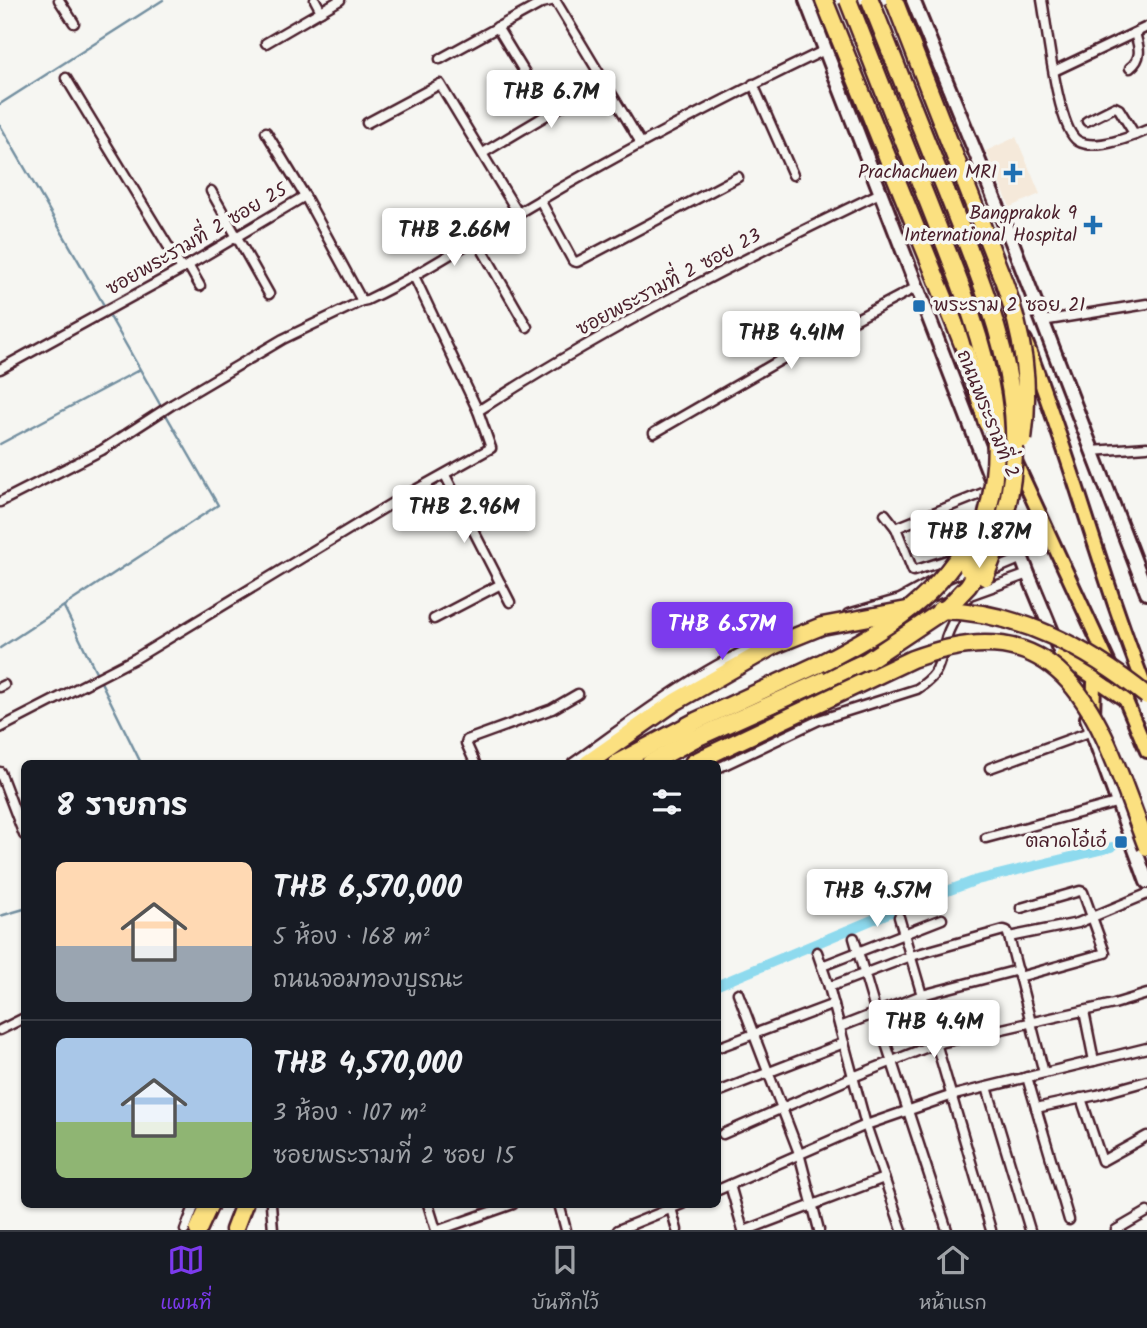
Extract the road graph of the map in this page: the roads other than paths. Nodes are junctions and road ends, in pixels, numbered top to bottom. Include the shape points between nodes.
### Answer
1 (60, 0) edge
2 (315, 0) edge
3 (340, 0) edge
4 (555, 0) edge
5 (806, 0) edge
6 (824, 0) edge
7 (831, 0) edge
8 (846, 0) edge
9 (873, 0) edge
10 (886, 0) edge
11 (894, 0) edge
12 (914, 0) edge
13 (1042, 0) edge
14 (321, 11) junction
15 (74, 23) dead end
16 (497, 27) junction
17 (1147, 27) edge
18 (1135, 33) junction
19 (266, 43) dead end
20 (825, 50) junction
21 (440, 59) dead end
22 (1130, 68) dead end
23 (1054, 71) junction
24 (65, 78) dead end
25 (604, 81) junction
26 (753, 84) junction
27 (550, 114) junction
28 (1087, 121) dead end
29 (367, 122) dead end
30 (1147, 130) edge
31 (265, 132) dead end
32 (1135, 135) junction
33 (641, 143) junction
34 (483, 153) junction
35 (793, 174) dead end
36 (738, 177) dead end
37 (211, 191) dead end
38 (880, 193) junction
39 (305, 195) junction
40 (540, 200) junction
41 (518, 213) junction
42 (475, 237) junction
43 (237, 238) junction
44 (185, 267) junction
45 (414, 276) junction
46 (200, 286) dead end
47 (917, 287) junction
48 (269, 294) dead end
49 (362, 301) junction
50 (1147, 304) edge
51 (1042, 321) junction
52 (527, 327) dead end
53 (0, 369) edge
54 (478, 411) junction
55 (654, 433) dead end
56 (1147, 447) edge
57 (1092, 451) junction
58 (444, 475) junction
59 (1001, 492) junction
60 (0, 502) edge
61 (989, 512) junction
62 (885, 514) dead end
63 (896, 528) junction
64 (1016, 543) junction
65 (1022, 558) junction
66 (967, 562) junction
67 (1028, 574) junction
68 (985, 577) dead end
69 (501, 584) junction
70 (1147, 593) edge
71 (510, 602) dead end
72 (434, 619) dead end
73 (1094, 630) junction
74 (1062, 656) junction
75 (1095, 678) junction
76 (1146, 690) edge
77 (578, 694) dead end
78 (1126, 701) junction
79 (0, 728) edge
80 (1092, 731) junction
81 (1147, 751) edge
82 (474, 760) edge
83 (577, 760) edge
84 (592, 760) edge
85 (601, 760) edge
86 (623, 760) edge
87 (655, 760) edge
88 (710, 760) edge
89 (711, 760) edge
90 (990, 768) dead end
91 (0, 772) edge
92 (1116, 803) junction
93 (21, 827) edge
94 (986, 838) dead end
95 (1147, 847) edge
96 (1147, 882) edge
97 (1147, 894) edge
98 (1021, 908) dead end
99 (899, 917) dead end
100 (1091, 917) junction
101 (942, 919) dead end
102 (904, 934) junction
103 (1009, 937) junction
104 (854, 938) dead end
105 (817, 952) dead end
106 (858, 952) junction
107 (911, 956) junction
108 (822, 965) junction
109 (864, 973) junction
110 (1018, 973) junction
111 (829, 986) junction
112 (738, 993) dead end
113 (1147, 994) edge
114 (922, 995) junction
115 (834, 1004) junction
116 (1084, 1011) junction
117 (876, 1013) junction
118 (21, 1020) edge
119 (1030, 1022) junction
120 (840, 1027) junction
121 (0, 1030) edge
122 (754, 1035) junction
123 (844, 1043) junction
124 (935, 1044) junction
125 (722, 1046) dead end
126 (1146, 1050) edge
127 (893, 1061) junction
128 (1094, 1061) junction
129 (768, 1072) junction
130 (1044, 1073) junction
131 (853, 1077) junction
132 (1027, 1077) junction
133 (1147, 1081) edge
134 (987, 1087) junction
135 (721, 1092) edge
136 (950, 1097) junction
137 (1082, 1098) junction
138 (782, 1108) junction
139 (1035, 1108) junction
140 (909, 1110) junction
141 (866, 1125) junction
142 (723, 1134) dead end
143 (1147, 1136) edge
144 (799, 1153) junction
145 (884, 1178) junction
146 (730, 1185) junction
147 (721, 1189) edge
148 (812, 1206) junction
149 (193, 1208) edge
150 (206, 1208) edge
151 (242, 1208) edge
152 (271, 1208) edge
153 (430, 1208) edge
154 (495, 1208) edge
155 (560, 1208) edge
156 (671, 1209) joint
157 (1147, 1212) edge
158 (1069, 1220) dead end
159 (630, 1228) edge
160 (185, 1230) edge
161 (196, 1230) edge
162 (234, 1230) edge
163 (273, 1230) edge
164 (438, 1230) edge
165 (566, 1230) edge
166 (618, 1230) edge
167 (677, 1230) edge
168 (745, 1230) edge
169 (819, 1230) edge
170 (902, 1230) edge
171 (947, 1230) edge
172 (991, 1230) edge
173 (1030, 1230) edge
174 (1116, 1230) edge

1 - 15 street
2 - 14 street
3 - 14 street
4 - 16 street via 542,2
4 - 25 street
5 - 20 main road, ถนนพระรามที่ 2
6 - 61 highway, bridge via 980,393 990,446
7 - 73 main road, ถนนพระรามที่ 2 via 965,348
8 - 61 highway, bridge via 963,291 984,356 996,425
8 - 86 highway, bridge via 982,354 994,408 995,457 986,501 962,553 923,599 886,628
9 - 59 highway, bridge via 999,334 1013,402 1015,447
9 - 87 highway, bridge via 944,164 1013,346 1023,395 1021,468 1005,522 968,586 948,607 867,661 694,738
10 - 76 main road via 957,164 1045,391
11 - 59 highway, bridge via 1018,325 1026,363 1023,438
12 - 51 main road
13 - 23 street
14 - 19 street
16 - 21 street
16 - 27 street
17 - 18 street
18 - 22 street via 1139,57
18 - 23 street
20 - 26 street
20 - 38 main road, ถนนพระรามที่ 2
23 - 32 street via 1063,116 1078,141 1099,144
24 - 44 street
25 - 27 street
25 - 33 street
26 - 33 street
26 - 35 street
27 - 34 street
28 - 32 street via 1115,107
29 - 34 street via 439,84
30 - 32 street
31 - 39 street
33 - 40 street
34 - 41 street
36 - 40 street via 577,262
37 - 43 street
38 - 47 main road, ถนนพระรามที่ 2
38 - 54 street, ซอยพระรามที่ 2 ซอย 23 via 678,295
39 - 43 street, ซอยพระรามที่ 2 ซอย 25
39 - 49 street, ซอยพระรามที่ 2 ซอย 25
40 - 41 street
41 - 42 street
42 - 45 street
42 - 52 street
43 - 44 street, ซอยพระรามที่ 2 ซอย 25
43 - 48 street
44 - 46 street
44 - 53 street, ซอยพระรามที่ 2 ซอย 25
45 - 49 street
45 - 54 street
47 - 55 street
47 - 59 main road, ถนนพระรามที่ 2
49 - 60 street via 283,339 102,450
50 - 51 street
51 - 57 main road
54 - 58 street via 491,448
56 - 57 street
57 - 70 main road
58 - 69 street
58 - 79 street via 102,675
59 - 63 street
59 - 64 main road, ถนนพระรามที่ 2
59 - 66 street
59 - 68 highway, bridge via 1001,534
61 - 66 highway, bridge
62 - 63 street
63 - 66 street via 913,571
64 - 65 main road, ถนนพระรามที่ 2
64 - 66 street
65 - 67 main road, ถนนพระรามที่ 2
65 - 85 street via 908,607 798,639 752,661
66 - 83 street via 901,599 809,625 726,661
67 - 74 main road, ถนนพระรามที่ 2
67 - 89 street via 964,601 939,667 931,680 916,689
69 - 71 street
69 - 72 street
73 - 75 main road
73 - 78 main road, ถนนพระรามที่ 2
74 - 75 main road
74 - 80 main road, ถนนพระรามที่ 2
75 - 78 main road
75 - 80 main road
76 - 84 highway, bridge via 1041,631 998,617 914,609 822,626 775,645 675,702
77 - 82 street via 552,709 467,740
78 - 81 main road, ถนนพระรามที่ 2
80 - 90 street
80 - 92 main road, ถนนพระรามที่ 2
88 - 95 highway, bridge via 912,659 968,643 991,643 1053,666 1090,707
91 - 93 street
92 - 94 street
92 - 96 main road, ถนนพระรามที่ 2
97 - 100 street
98 - 100 street via 1080,891
99 - 102 street
100 - 103 street
100 - 110 street via 1103,955
101 - 102 street
102 - 106 street
102 - 107 street
103 - 107 street via 1004,930
103 - 110 street
104 - 106 street
105 - 108 street
106 - 108 street
106 - 109 street
107 - 109 street
107 - 114 street
108 - 111 street
109 - 111 street
109 - 117 street
110 - 114 street
110 - 119 street
111 - 115 street
112 - 122 street
113 - 116 street
114 - 117 street
114 - 124 street
115 - 120 street
115 - 122 street
116 - 119 street
116 - 128 street
117 - 120 street
117 - 127 street
118 - 121 street
119 - 124 street
119 - 130 street
120 - 123 street
122 - 125 street
122 - 129 street
123 - 129 street
123 - 131 street
124 - 127 street
124 - 136 street
126 - 128 street
127 - 131 street
127 - 140 street
128 - 130 street
129 - 135 street
129 - 138 street
130 - 132 street
131 - 138 street
131 - 141 street
132 - 134 street
132 - 139 street
133 - 137 street
134 - 136 street
134 - 173 street
136 - 140 street
136 - 172 street
137 - 139 street
137 - 143 street via 1102,1161
138 - 142 street
138 - 144 street
139 - 158 street
140 - 141 street
140 - 171 street
141 - 144 street
141 - 145 street
144 - 146 street
144 - 148 street
145 - 148 street
145 - 170 street
146 - 147 street
146 - 168 street
148 - 168 street
148 - 169 street
149 - 160 street
150 - 161 highway
151 - 162 highway
152 - 163 street
153 - 164 street
154 - 164 street
155 - 165 street
156 - 159 street
156 - 167 street
157 - 174 street
159 - 166 street

